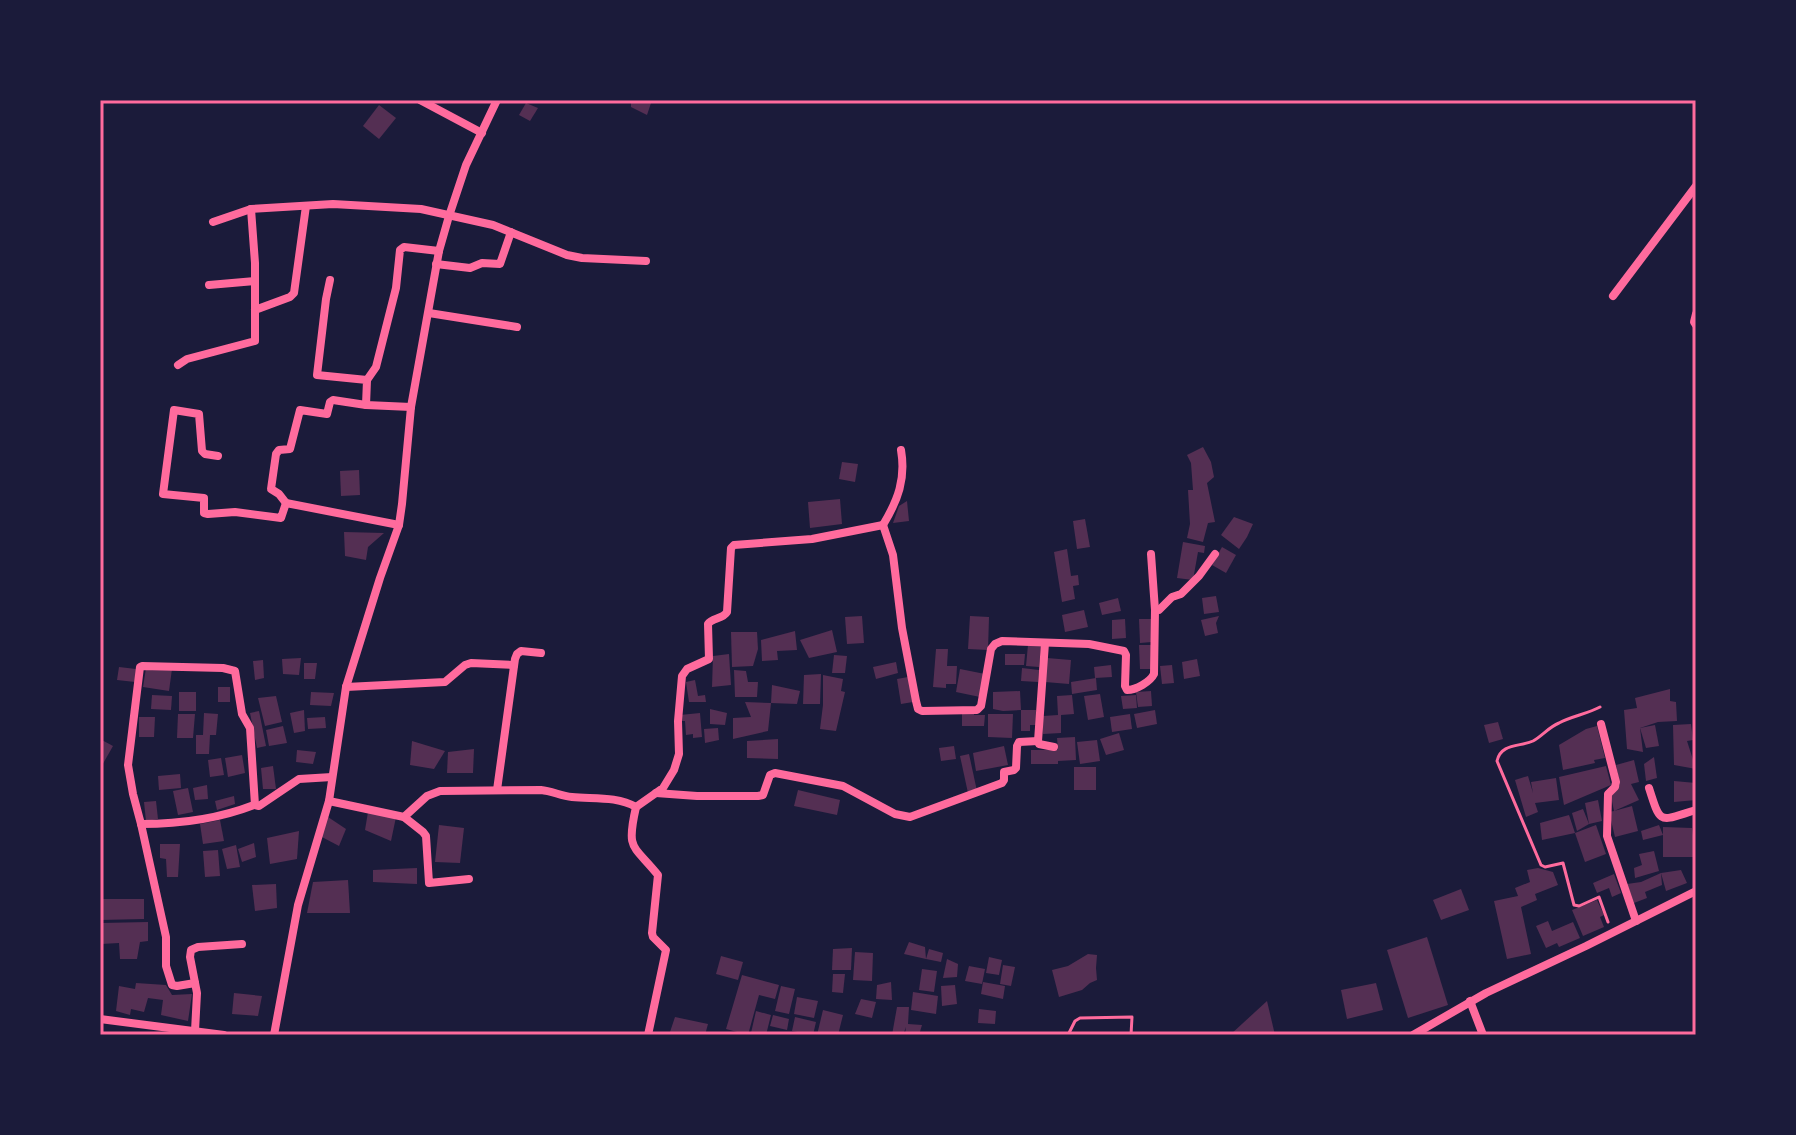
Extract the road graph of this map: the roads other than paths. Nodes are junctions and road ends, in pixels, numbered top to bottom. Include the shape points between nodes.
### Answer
1 (420, 100) edge
2 (497, 100) edge
3 (482, 133) junction
4 (1696, 186) edge
5 (306, 206) junction
6 (251, 209) junction
7 (449, 216) junction
8 (213, 222) dead end
9 (511, 232) junction
10 (439, 251) junction
11 (646, 261) dead end
12 (436, 264) junction
13 (330, 280) dead end
14 (255, 281) junction
15 (209, 285) dead end
16 (1613, 296) dead end
17 (255, 310) junction
18 (429, 313) junction
19 (1696, 314) edge
20 (1696, 325) edge
21 (517, 327) dead end
22 (178, 365) dead end
23 (367, 380) junction
24 (366, 405) junction
25 (411, 407) junction
26 (901, 450) dead end
27 (218, 456) dead end
28 (286, 503) junction
29 (399, 525) junction
30 (883, 525) junction
31 (1151, 554) dead end
32 (1215, 554) dead end
33 (1155, 610) junction
34 (1045, 643) junction
35 (541, 653) dead end
36 (514, 665) junction
37 (346, 687) junction
38 (1601, 724) dead end
39 (1038, 741) junction
40 (1054, 747) dead end
41 (332, 777) junction
42 (1649, 788) dead end
43 (497, 790) junction
44 (656, 793) junction
45 (329, 801) junction
46 (254, 805) junction
47 (636, 807) junction
48 (1696, 810) edge
49 (404, 817) junction
50 (141, 824) junction
51 (469, 879) dead end
52 (1696, 891) edge
53 (1636, 921) junction
54 (242, 944) dead end
55 (195, 983) junction
56 (1470, 1001) junction
57 (100, 1019) edge
58 (195, 1031) junction
59 (224, 1035) edge
60 (274, 1035) edge
61 (648, 1035) edge
62 (1413, 1035) edge
63 (1483, 1035) edge

1 - 3 street
2 - 3 street
3 - 7 street
4 - 16 street
5 - 6 street
5 - 7 street via 421,209
5 - 17 street via 294,293
6 - 8 street
6 - 14 street
7 - 9 street
7 - 10 street
9 - 11 street via 567,255
9 - 12 street via 500,264
10 - 12 street
10 - 23 street via 400,250 376,367
12 - 18 street
13 - 23 street via 317,375
14 - 15 street
14 - 17 street
17 - 22 street via 255,341
18 - 21 street
18 - 25 street
19 - 20 street
23 - 24 street
24 - 25 street
24 - 28 street via 333,400 327,414 300,410 290,449 276,454 271,489
25 - 29 street
26 - 30 street via 901,487
27 - 28 street via 202,451 199,414 174,410 163,494 204,498 208,514 281,518
28 - 29 street
29 - 37 street
30 - 34 street via 893,555 918,709 979,708 994,645
30 - 44 street via 812,539 732,546 727,612 708,624 709,659 682,676 679,754 670,779
31 - 33 street
32 - 33 street via 1181,594
33 - 34 street via 1154,674 1132,690 1125,686 1124,651
34 - 39 street
35 - 36 street via 519,652
36 - 37 street via 471,663 445,682
36 - 43 street
37 - 41 street
38 - 53 street via 1616,782 1608,794 1607,836
39 - 40 street
39 - 44 street via 1019,742 1016,768 1004,772 1002,783 910,817 843,786 775,773 758,796
41 - 45 street
41 - 46 street via 299,779
42 - 48 street via 1660,817
43 - 47 street via 541,790 621,800
43 - 49 street via 433,793
44 - 47 street
45 - 49 street
45 - 60 street via 298,905
46 - 50 street via 221,816
46 - 50 street via 250,728 242,714 235,671 142,666 128,765
47 - 61 street via 632,839 637,853 658,875 652,933 666,950
49 - 51 street via 426,836 429,883
50 - 55 street via 172,985
52 - 53 street
53 - 56 street
54 - 55 street via 191,950
55 - 58 street
56 - 62 street
56 - 63 street
57 - 58 street
58 - 59 street

